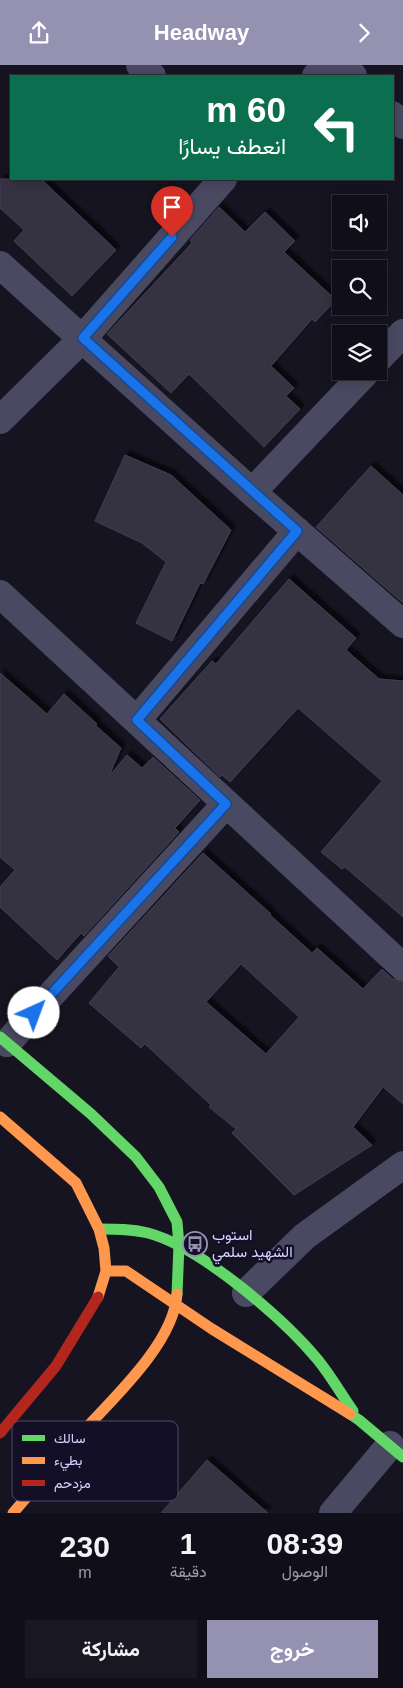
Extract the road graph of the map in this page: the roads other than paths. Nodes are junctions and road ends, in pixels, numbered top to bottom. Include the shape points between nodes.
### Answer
1 (140, 65) edge
2 (326, 65) edge
3 (342, 65) edge
4 (151, 75) edge
5 (317, 75) edge
6 (352, 75) edge
7 (222, 180) edge
8 (0, 265) edge
9 (403, 333) edge
10 (83, 338) junction
11 (387, 350) edge
12 (358, 380) edge
13 (0, 420) edge
14 (252, 492) junction
15 (297, 531) junction
16 (0, 594) edge
17 (403, 624) edge
18 (137, 720) junction
19 (226, 804) junction
20 (403, 967) edge
21 (4, 1040) edge
22 (0, 1117) edge
23 (403, 1165) edge
24 (98, 1229) junction
25 (179, 1245) junction
26 (106, 1271) junction
27 (246, 1293) junction
28 (176, 1306) junction
29 (359, 1420) junction
30 (93, 1421) edge
31 (0, 1433) edge
32 (397, 1451) edge
33 (23, 1501) edge
34 (13, 1513) edge
35 (333, 1513) edge

1 - 4 street
2 - 5 street
3 - 6 street
7 - 10 street
8 - 10 street
9 - 11 street
10 - 13 street
10 - 14 street
12 - 14 street
14 - 15 street
15 - 17 street
15 - 18 street
16 - 18 street
18 - 19 street
19 - 20 street
19 - 21 street
21 - 25 main road via 136,1157 159,1187 177,1222
22 - 24 main road via 76,1183
23 - 27 street via 305,1236
24 - 25 main road via 128,1229
24 - 26 main road
25 - 27 main road
25 - 28 main road
26 - 28 main road via 126,1271
26 - 31 main road via 98,1299 56,1366
27 - 29 main road via 318,1360
28 - 29 main road
28 - 30 main road via 158,1345
29 - 32 main road
32 - 35 street
33 - 34 main road

